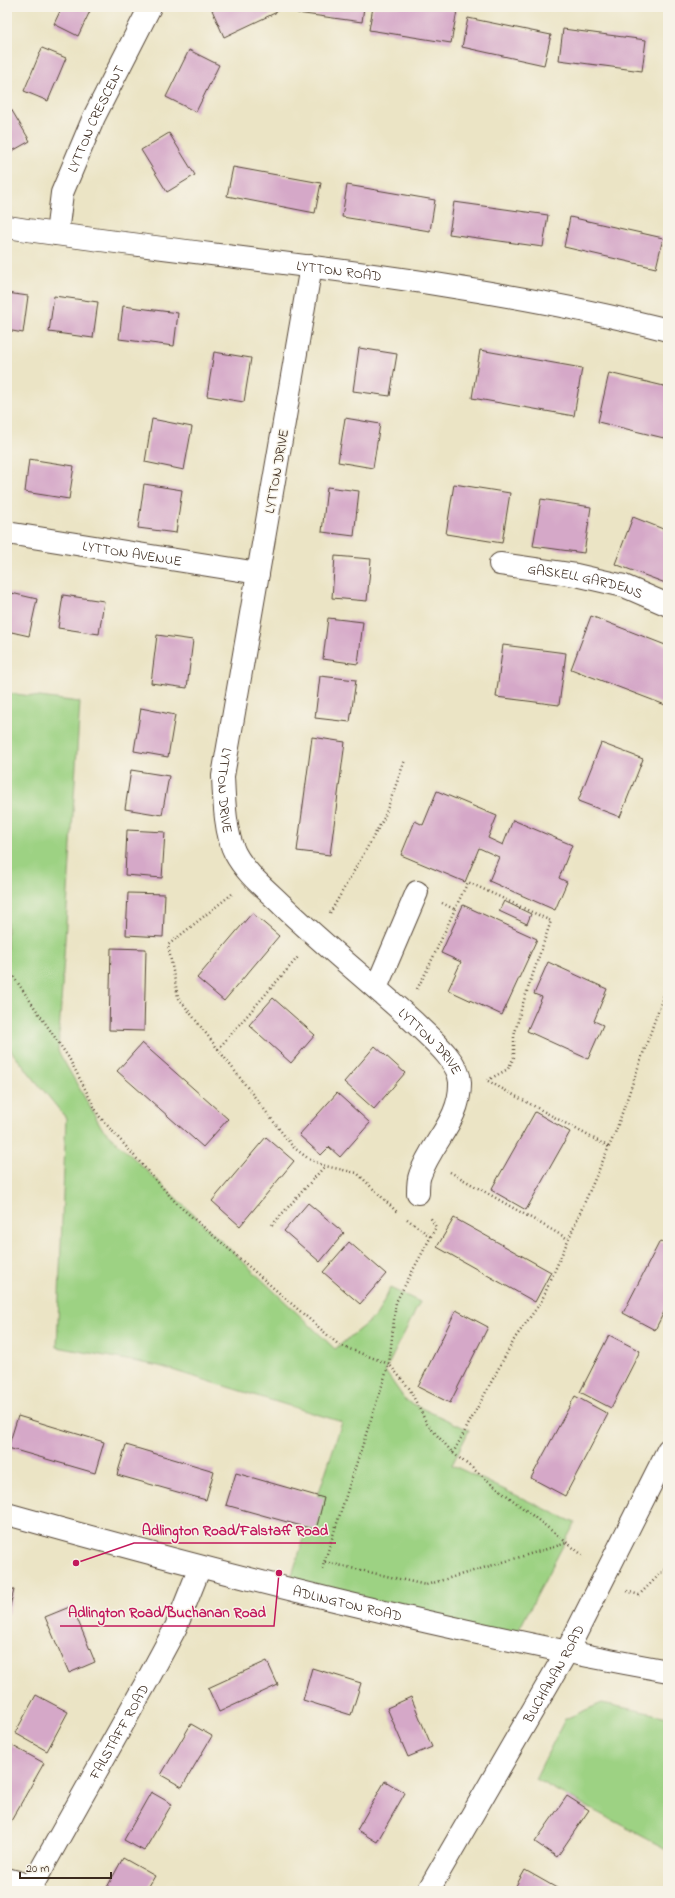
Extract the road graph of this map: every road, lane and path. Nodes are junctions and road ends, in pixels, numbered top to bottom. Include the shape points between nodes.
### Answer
1 (150, 7) edge
2 (7, 227) edge
3 (57, 234) junction
4 (311, 266) junction
5 (668, 330) edge
6 (7, 533) edge
7 (500, 564) dead end
8 (258, 573) junction
9 (668, 605) edge
10 (405, 760) dead end
11 (253, 877) junction
12 (417, 892) dead end
13 (316, 937) junction
14 (7, 967) edge
15 (668, 983) edge
16 (376, 988) junction
17 (400, 1010) junction
18 (218, 1049) junction
19 (460, 1080) junction
20 (488, 1080) junction
21 (609, 1147) junction
22 (427, 1160) junction
23 (325, 1166) junction
24 (418, 1193) joint
25 (272, 1225) dead end
26 (431, 1237) junction
27 (568, 1239) junction
28 (389, 1364) junction
29 (668, 1450) edge
30 (453, 1454) junction
31 (7, 1514) edge
32 (567, 1543) junction
33 (325, 1562) junction
34 (668, 1566) edge
35 (200, 1567) junction
36 (603, 1577) junction
37 (313, 1596) junction
38 (566, 1653) junction
39 (668, 1671) edge
40 (7, 1879) edge
41 (31, 1888) edge
42 (428, 1891) edge

1 - 3 street, LYTTON CRESCENT via 94,118 62,193
2 - 3 street, LYTTON ROAD
3 - 4 street, LYTTON ROAD
4 - 5 street, LYTTON ROAD via 591,311
4 - 8 street, LYTTON DRIVE
6 - 8 street, LYTTON AVENUE
7 - 9 street, GASKELL GARDENS via 576,575 624,586
8 - 11 street, LYTTON DRIVE via 223,776 225,814 235,853
10 - 13 path via 384,818
11 - 13 street, LYTTON DRIVE
11 - 18 path via 168,945 178,997
12 - 16 street
13 - 16 street, LYTTON DRIVE
13 - 18 path
14 - 28 path via 69,1058 99,1116 177,1204 339,1345
15 - 21 path
16 - 17 street, LYTTON DRIVE
17 - 19 street, LYTTON DRIVE via 439,1046 454,1065
17 - 20 path via 416,991 430,966 468,882 551,921 522,1006 514,1036 514,1057 508,1069
18 - 23 path via 293,1147 309,1159
19 - 20 path
19 - 22 street, LYTTON DRIVE via 459,1103 452,1121
20 - 21 path
21 - 27 path
22 - 24 street, LYTTON DRIVE via 419,1176
22 - 27 path
23 - 25 path
23 - 26 path via 357,1173 390,1207
24 - 26 path via 436,1227
26 - 28 path via 396,1302
27 - 30 path via 541,1302 515,1338
28 - 30 path via 409,1388 427,1424
28 - 33 path
29 - 36 street, BUCHANAN ROAD
30 - 32 path
31 - 35 street, ADLINGTON ROAD
32 - 33 path via 426,1584
32 - 36 path
33 - 37 path
34 - 36 path via 639,1595
35 - 37 street, ADLINGTON ROAD
35 - 41 street, FALSTAFF ROAD via 162,1654
36 - 38 street, BUCHANAN ROAD
37 - 38 street, ADLINGTON ROAD
38 - 39 street, ADLINGTON ROAD
38 - 42 street, BUCHANAN ROAD
40 - 41 street

